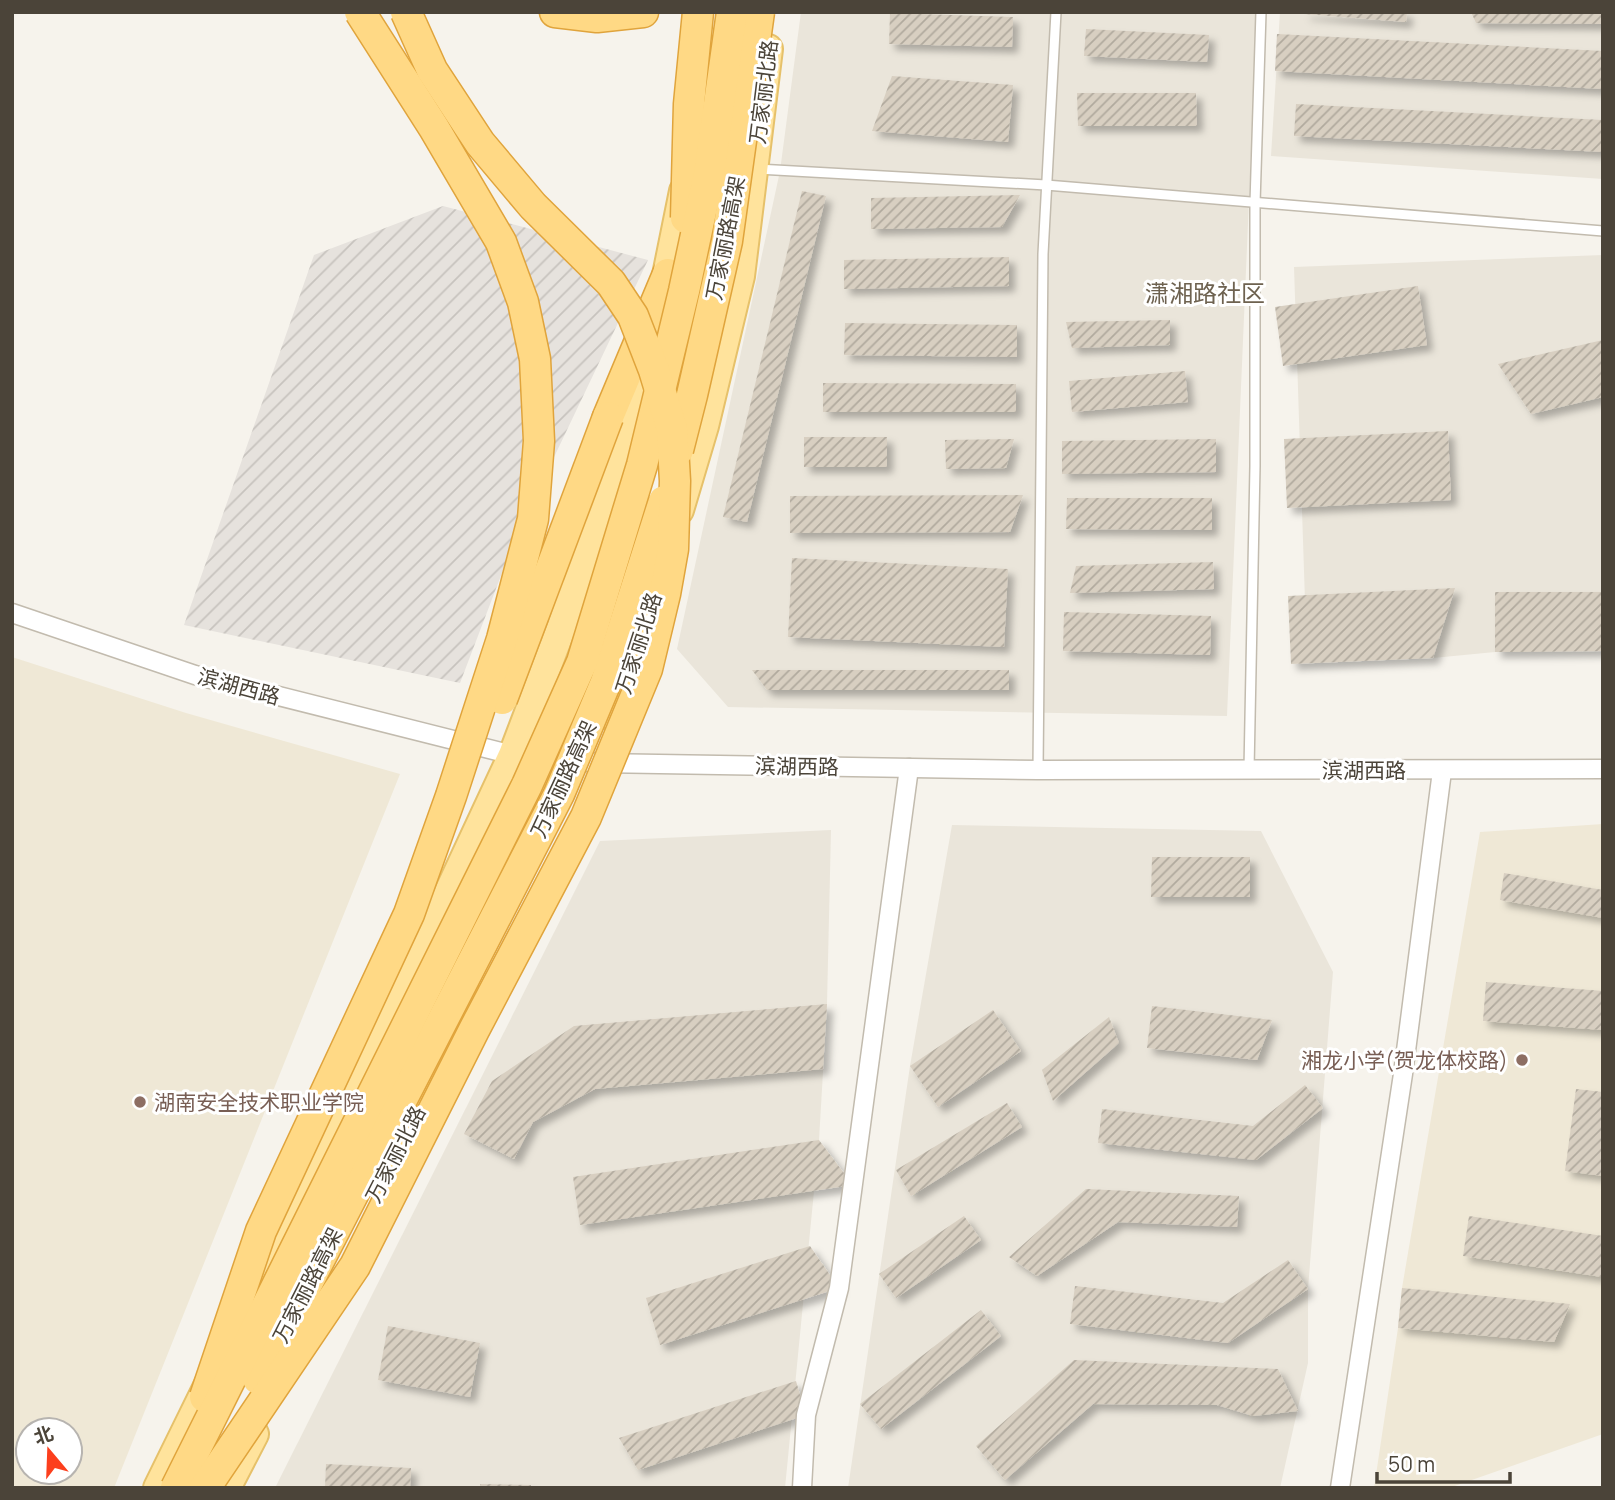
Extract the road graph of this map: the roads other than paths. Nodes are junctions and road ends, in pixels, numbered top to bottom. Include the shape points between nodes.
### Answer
1 (360, 12) edge
2 (406, 12) edge
3 (555, 12) edge
4 (643, 12) edge
5 (698, 12) edge
6 (713, 12) edge
7 (732, 12) edge
8 (759, 12) edge
9 (773, 12) edge
10 (1055, 12) edge
11 (1261, 12) edge
12 (756, 169) dead end
13 (1046, 185) junction
14 (1255, 203) junction
15 (1603, 231) edge
16 (676, 283) junction
17 (12, 613) edge
18 (513, 755) junction
19 (598, 763) junction
20 (909, 768) junction
21 (1603, 769) edge
22 (1038, 770) junction
23 (1250, 770) junction
24 (1442, 771) junction
25 (409, 914) junction
26 (158, 1488) edge
27 (175, 1488) edge
28 (203, 1488) edge
29 (226, 1488) edge
30 (802, 1488) edge
31 (1340, 1488) edge

1 - 25 highway, bridge via 500,242 523,302 535,359 539,441 533,519 502,639
2 - 28 highway, bridge via 432,70 480,143 533,206 611,283 633,316 672,429 673,549 647,669 586,817 355,1266
3 - 4 highway via 597,17
5 - 16 highway, bridge
6 - 16 main road
7 - 16 highway, 万家丽路高架, bridge via 709,174
8 - 28 highway, 万家丽路高架, bridge via 727,241 695,382 658,522 606,682 559,794
9 - 19 main road, 万家丽北路 via 734,304 705,426
10 - 13 lane
11 - 14 lane
12 - 13 lane
13 - 14 lane
13 - 22 lane
14 - 15 lane
14 - 23 lane
16 - 18 main road via 624,449
16 - 25 highway, bridge via 608,417 465,797
16 - 27 highway, 万家丽路高架, bridge via 642,465 582,662 527,785
17 - 18 street, 滨湖西路 via 195,674
18 - 19 street, 滨湖西路
18 - 26 main road via 409,978
19 - 20 street, 滨湖西路
19 - 29 main road, 万家丽北路 via 449,1045
20 - 22 street, 滨湖西路
20 - 30 street via 839,1288 806,1415
21 - 24 street, 滨湖西路
22 - 23 street, 滨湖西路
23 - 24 street, 滨湖西路
24 - 31 street via 1403,1073
25 - 27 highway, bridge via 261,1231

